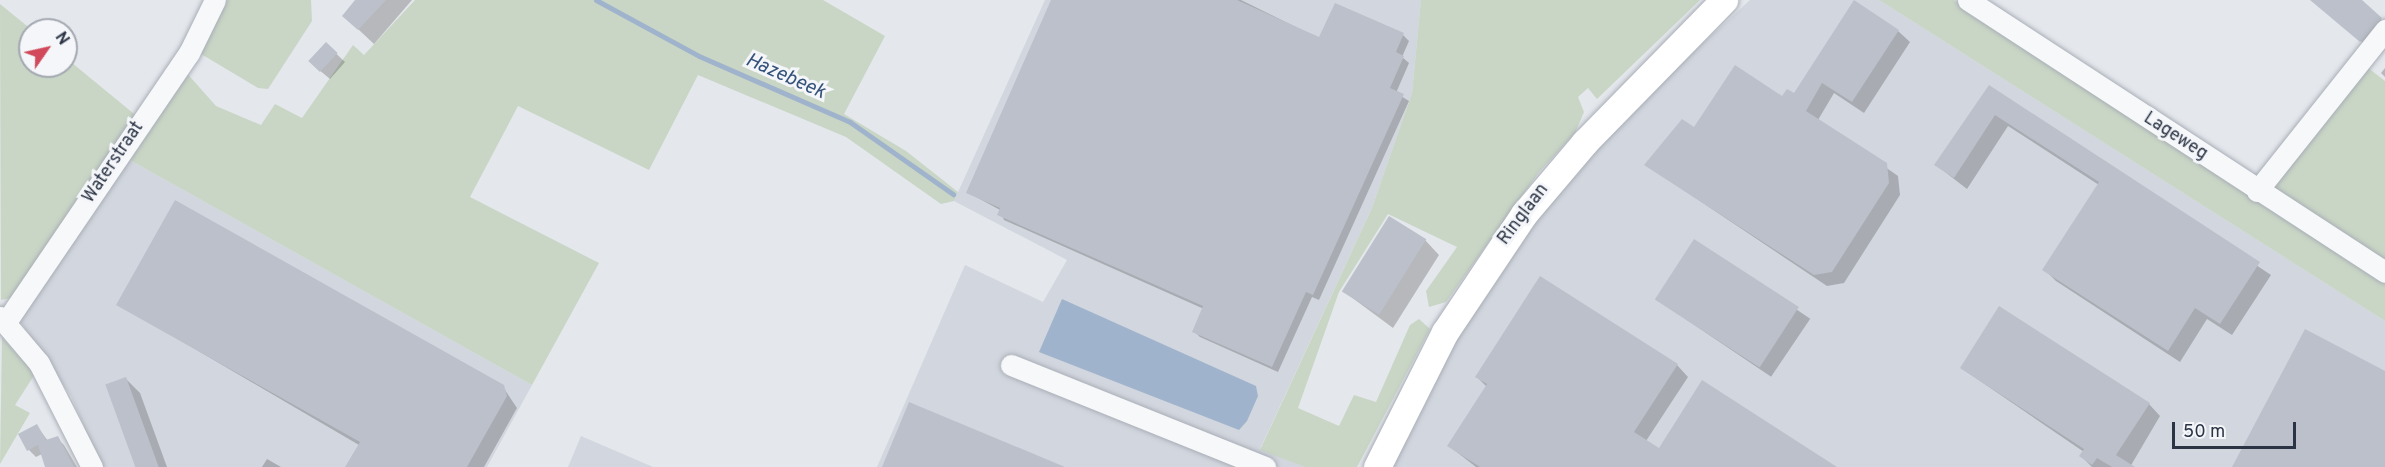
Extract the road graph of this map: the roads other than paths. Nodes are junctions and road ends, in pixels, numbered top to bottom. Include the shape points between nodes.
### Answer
1 (215, 0) edge
2 (1968, 0) edge
3 (1725, 1) edge
4 (2385, 30) edge
5 (2257, 191) junction
6 (2385, 272) edge
7 (3, 320) edge
8 (1011, 364) dead end
9 (92, 467) edge
10 (1265, 467) edge
11 (1377, 467) edge

1 - 7 street, Waterstraat via 189,53
2 - 5 street, Lageweg
3 - 11 main road, Ringlaan via 1585,142 1524,214 1445,332
4 - 5 street
5 - 6 street, Lageweg
7 - 9 street via 56,391
8 - 10 street

